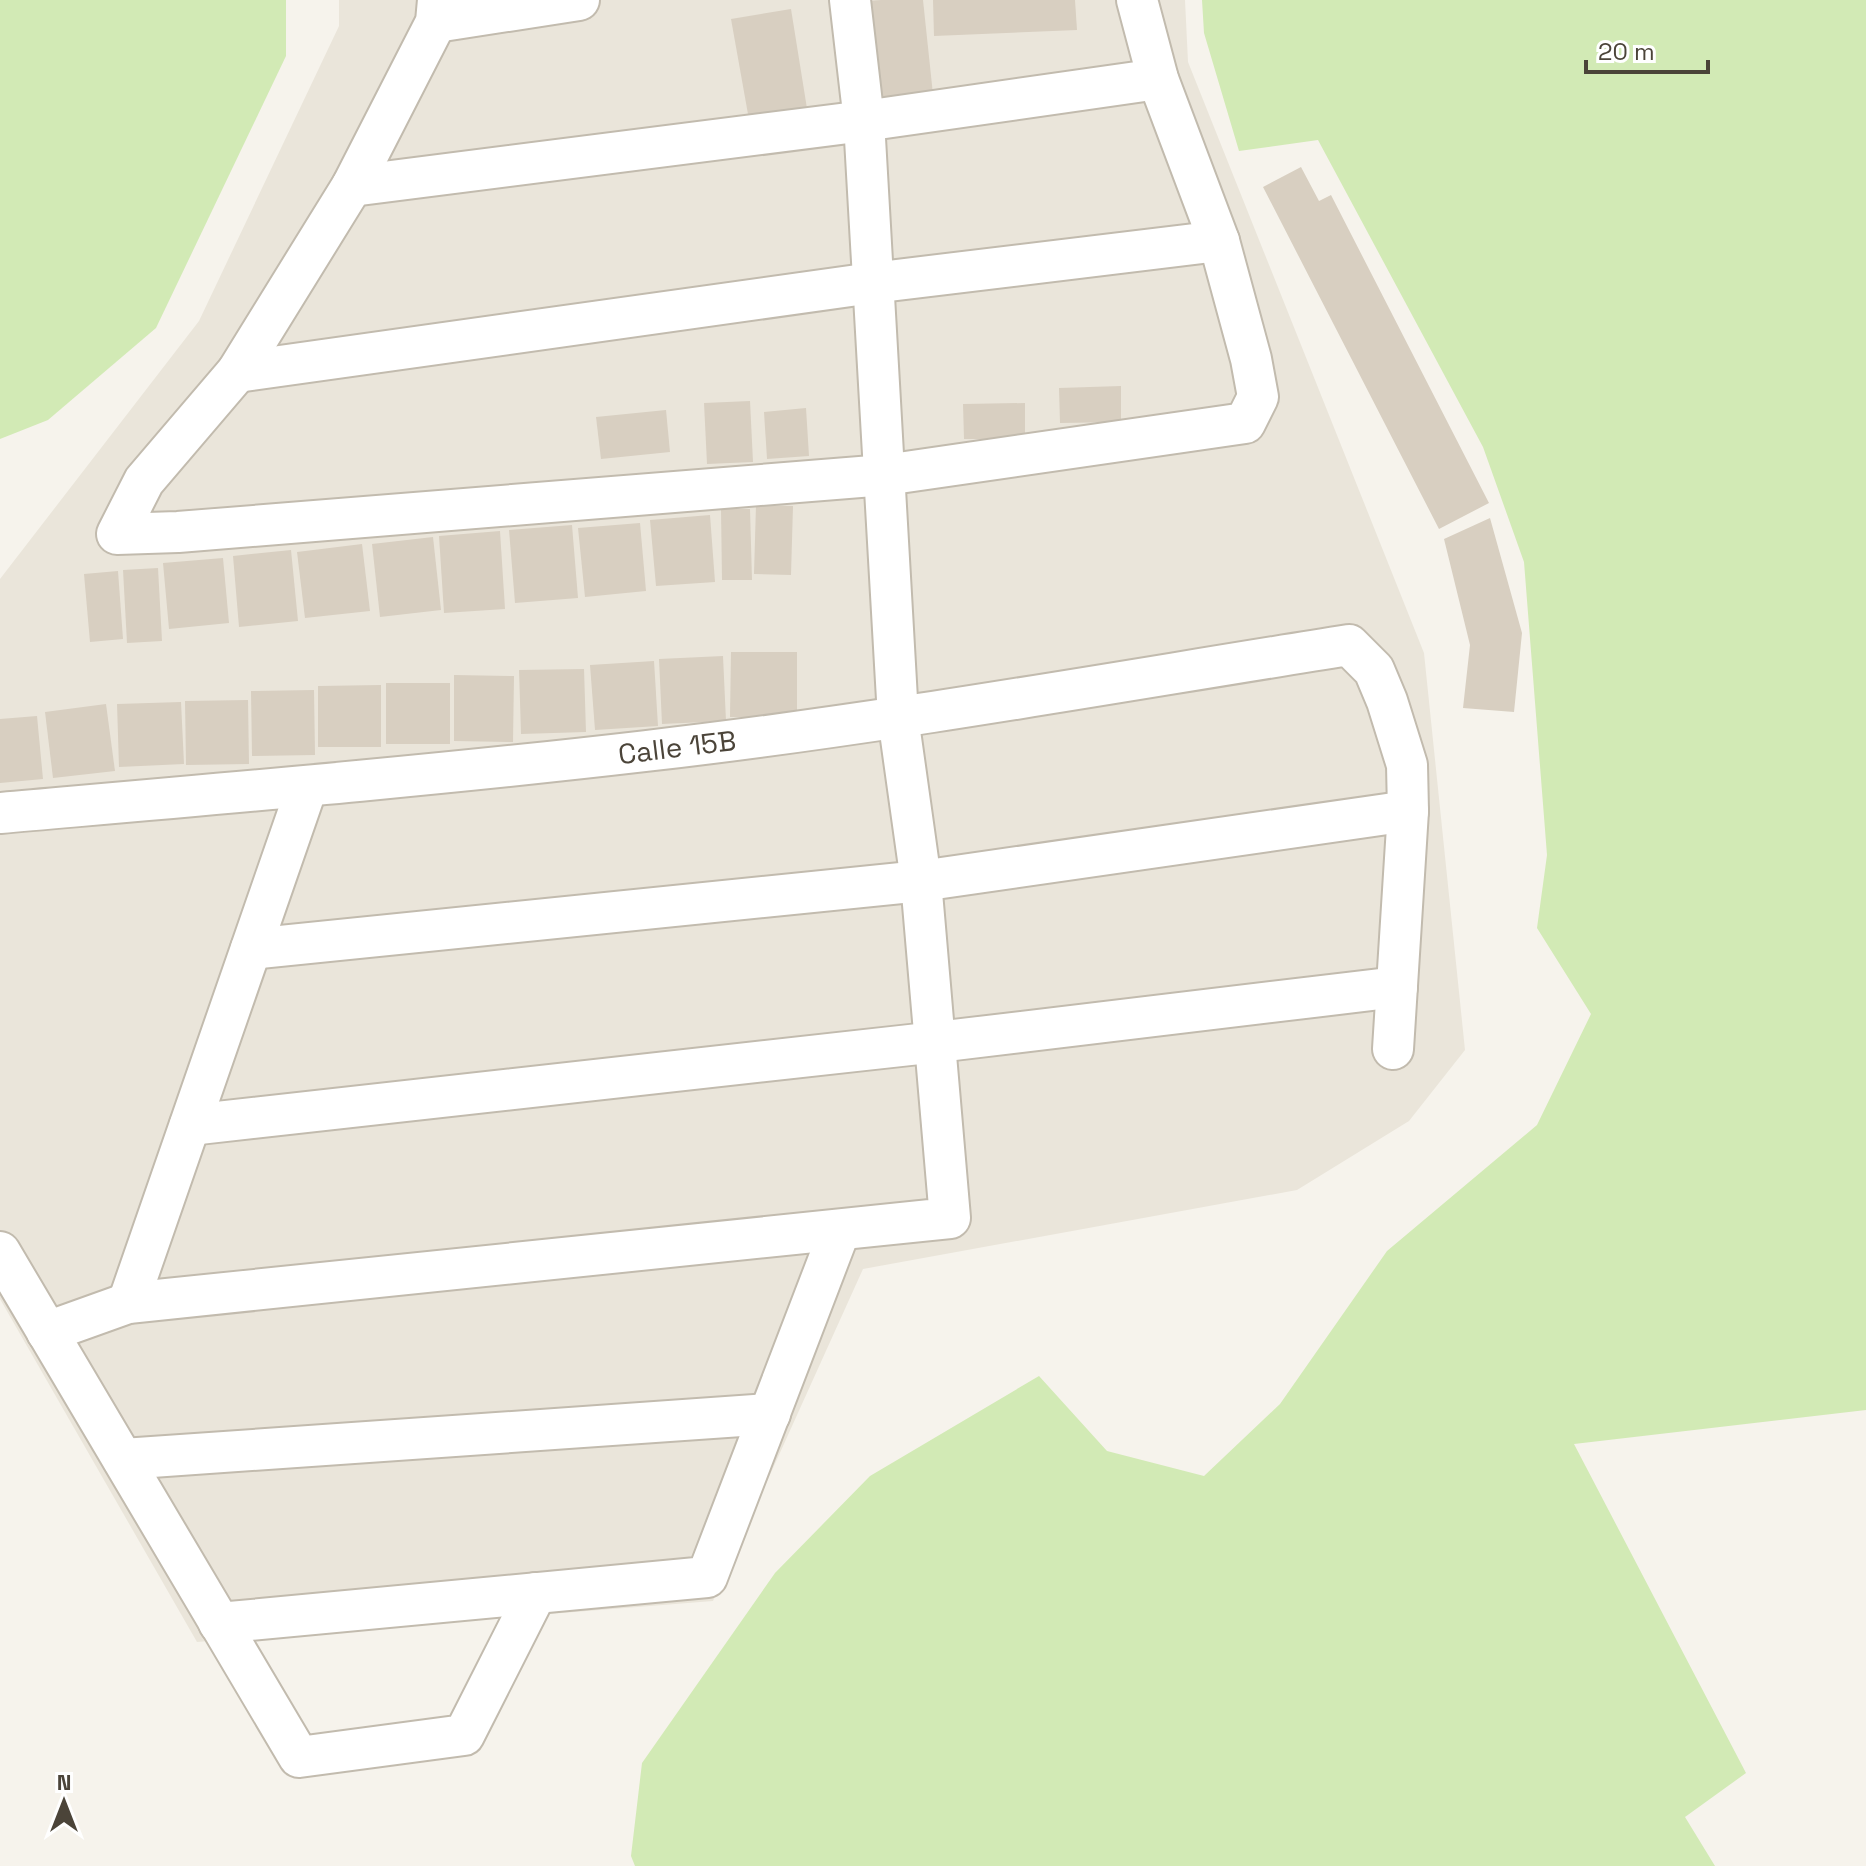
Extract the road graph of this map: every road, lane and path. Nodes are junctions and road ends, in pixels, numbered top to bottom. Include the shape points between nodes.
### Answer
1 (579, 0) edge
2 (850, 0) edge
3 (1137, 0) edge
4 (437, 11) edge
5 (1158, 79) junction
6 (864, 121) junction
7 (352, 186) junction
8 (1219, 241) junction
9 (872, 283) junction
10 (237, 372) junction
11 (885, 475) junction
12 (898, 717) junction
13 (307, 787) junction
14 (1408, 811) junction
15 (0, 813) edge
16 (921, 881) junction
17 (251, 949) junction
18 (1397, 987) junction
19 (937, 1042) junction
20 (1393, 1049) dead end
21 (190, 1125) junction
22 (840, 1230) junction
23 (0, 1252) edge
24 (128, 1303) junction
25 (47, 1332) junction
26 (770, 1414) junction
27 (123, 1459) junction
28 (536, 1593) junction
29 (219, 1623) junction

1 - 4 street
2 - 6 street
3 - 5 street
4 - 7 street
5 - 6 street
5 - 8 street
6 - 7 street
6 - 9 street
7 - 10 street
8 - 9 street
8 - 11 street via 1258,397 1245,423
9 - 10 street
9 - 11 street
10 - 11 street via 144,481 117,534
11 - 12 street
12 - 13 street, Calle 15B via 648,751
12 - 14 street, Calle 15B via 1349,645 1374,670 1387,701 1407,765
12 - 16 street
13 - 15 street, Calle 15B
13 - 17 street
14 - 16 street
14 - 18 street
16 - 17 street
16 - 19 street
17 - 21 street
18 - 19 street
18 - 20 street
19 - 21 street
19 - 22 street via 950,1218
21 - 24 street
22 - 24 street
22 - 26 street
23 - 25 street
24 - 25 street
25 - 27 street
26 - 27 street
26 - 28 street via 707,1577
27 - 29 street
28 - 29 street
28 - 29 street via 464,1735 299,1757

